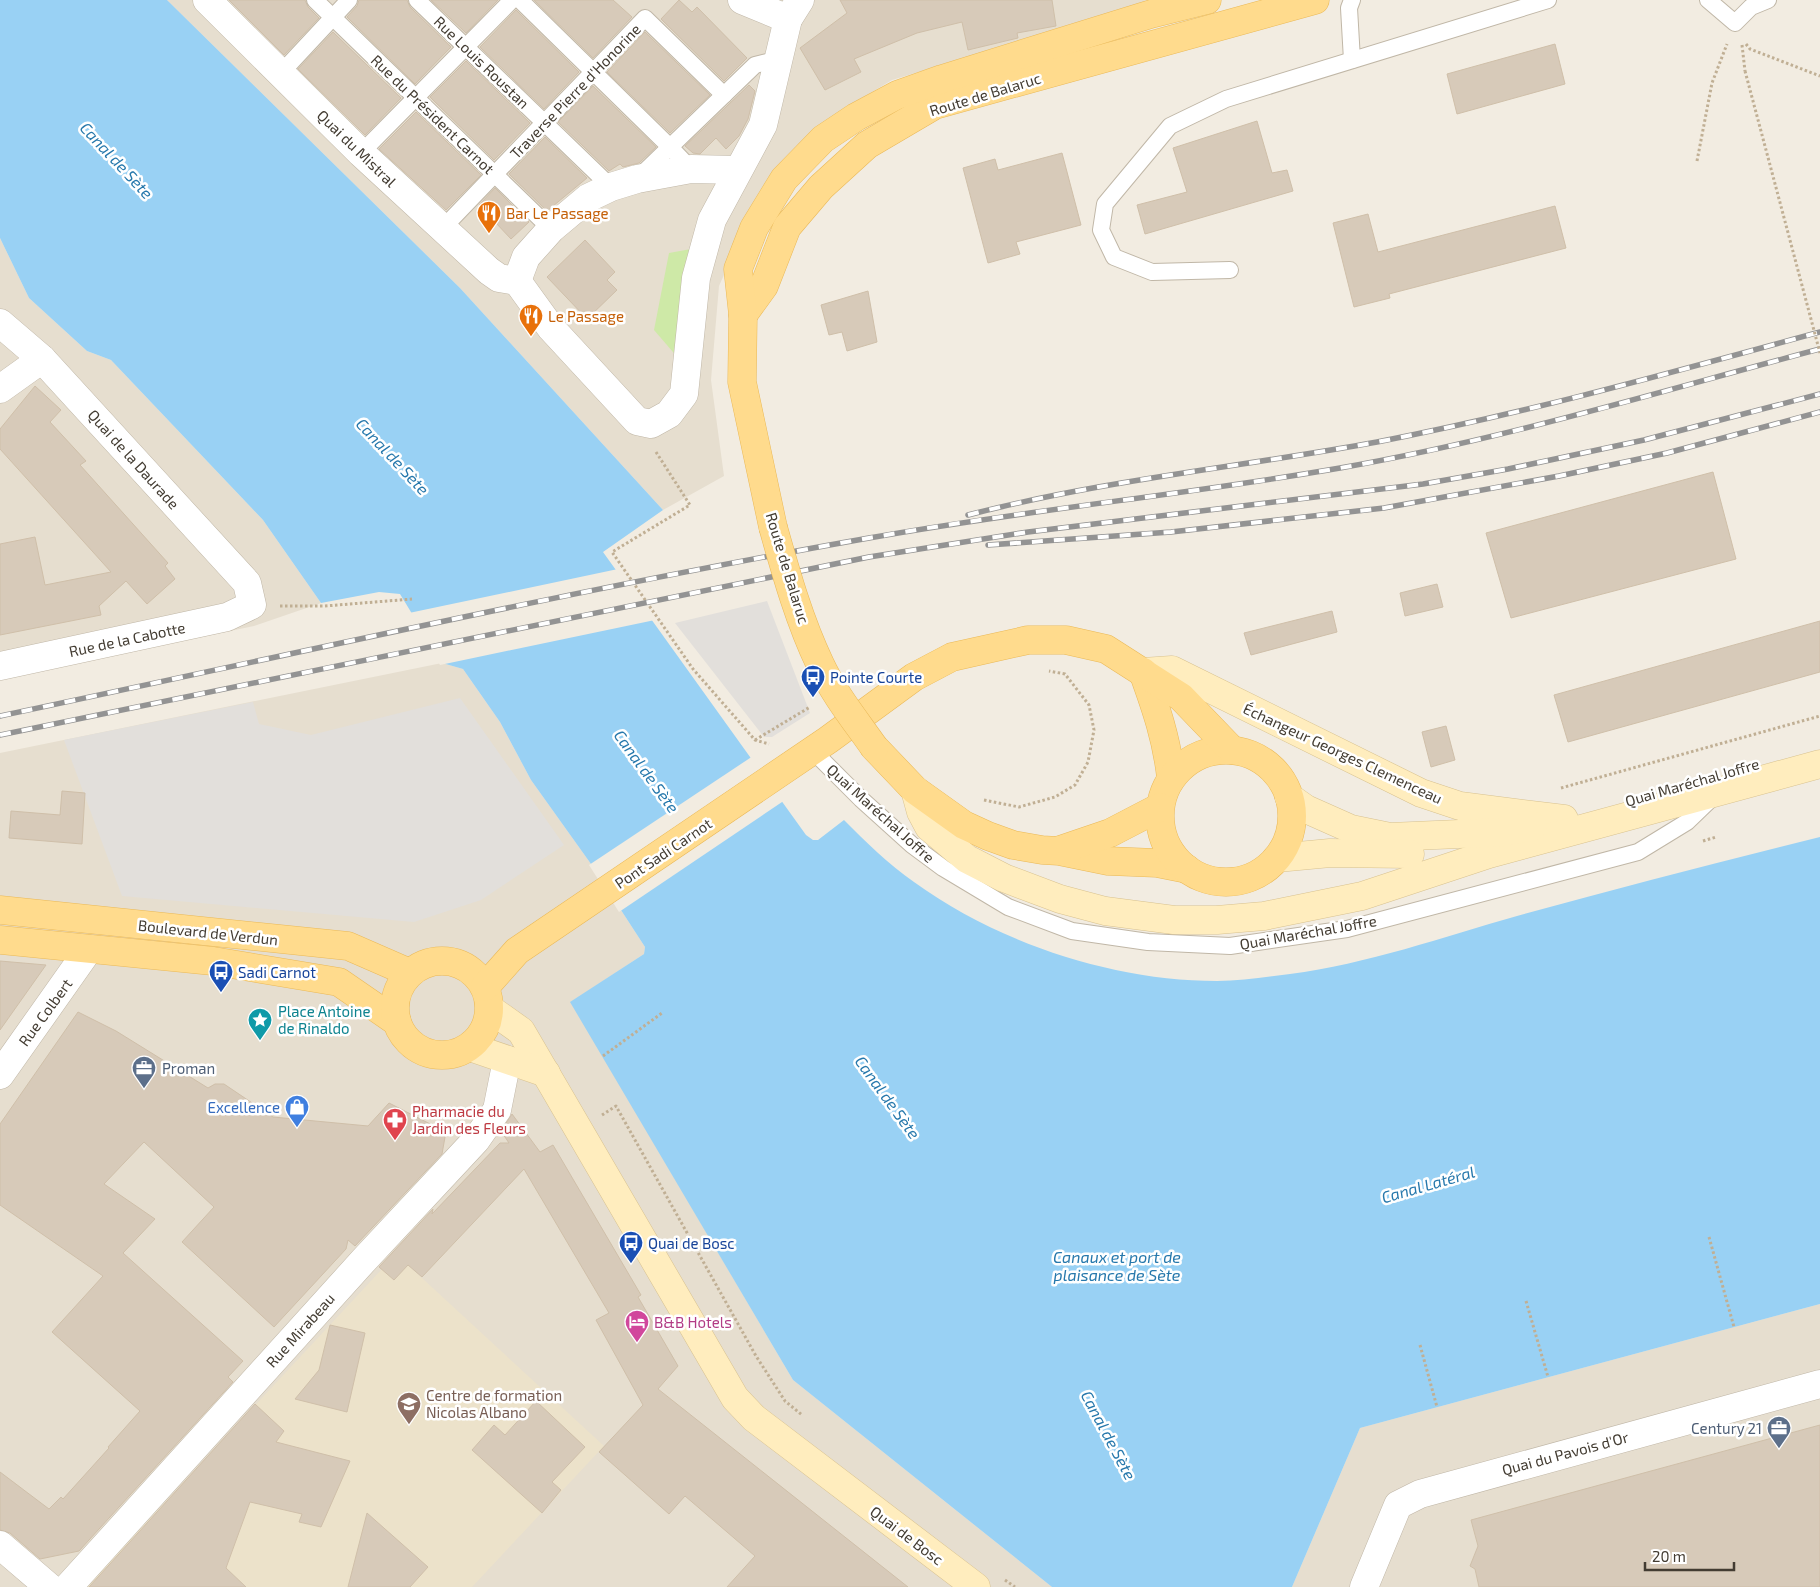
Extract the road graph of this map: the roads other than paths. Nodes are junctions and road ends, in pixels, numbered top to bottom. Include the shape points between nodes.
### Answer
1 (207, 0) edge
2 (315, 0) edge
3 (349, 0) edge
4 (417, 0) edge
5 (512, 0) edge
6 (520, 0) edge
7 (742, 0) edge
8 (1207, 0) edge
9 (1214, 0) edge
10 (1315, 0) edge
11 (1352, 0) edge
12 (1548, 0) edge
13 (1708, 0) edge
14 (1768, 0) edge
15 (1157, 7) edge
16 (794, 9) edge
17 (333, 18) junction
18 (1221, 26) junction
19 (465, 47) junction
20 (780, 59) junction
21 (1352, 60) junction
22 (594, 72) junction
23 (281, 73) junction
24 (724, 95) junction
25 (415, 98) junction
26 (545, 123) junction
27 (670, 147) junction
28 (361, 153) junction
29 (691, 168) junction
30 (738, 170) junction
31 (495, 174) junction
32 (637, 180) junction
33 (611, 187) junction
34 (442, 229) junction
35 (551, 229) junction
36 (1230, 270) dead end
37 (516, 281) junction
38 (743, 315) junction
39 (0, 323) edge
40 (42, 359) junction
41 (0, 389) edge
42 (252, 605) joint
43 (0, 666) edge
44 (1143, 672) junction
45 (1820, 746) edge
46 (1232, 750) junction
47 (807, 755) junction
48 (1820, 764) edge
49 (1171, 778) junction
50 (915, 790) junction
51 (1716, 794) junction
52 (1289, 798) junction
53 (1160, 807) junction
54 (1564, 819) junction
55 (1059, 851) junction
56 (1489, 854) junction
57 (1276, 858) junction
58 (1187, 870) junction
59 (0, 910) edge
60 (0, 940) edge
61 (89, 949) junction
62 (410, 973) junction
63 (481, 988) junction
64 (397, 1022) junction
65 (470, 1047) junction
66 (507, 1060) junction
67 (546, 1074) junction
68 (0, 1075) edge
69 (1820, 1384) edge
70 (0, 1545) edge
71 (49, 1587) edge
72 (68, 1587) edge
73 (976, 1587) edge
74 (1364, 1587) edge

1 - 23 street, Quai du Mistral
2 - 17 lane, Rue du Président Carnot
3 - 17 lane
4 - 19 lane, Rue Louis Roustan
5 - 19 lane
6 - 22 lane
7 - 16 street
8 - 15 main road, Route de Balaruc
9 - 18 street
10 - 18 main road, Route de Balaruc
11 - 21 lane via 1349,8
12 - 21 lane
13 - 14 lane via 1735,23 1751,7
15 - 38 main road, Route de Balaruc via 897,95 824,139 784,180 754,228 738,269
16 - 20 street
17 - 23 lane
17 - 25 lane, Rue du Président Carnot
18 - 38 main road, Route de Balaruc via 934,106 867,145 820,187 787,227 764,286
19 - 25 lane
19 - 26 lane, Rue Louis Roustan
20 - 24 lane via 755,65
20 - 30 street via 763,125
21 - 36 lane via 1226,99 1170,126 1105,204 1101,230 1114,257 1152,272
22 - 24 lane, Traverse Pierre d'Honorine via 645,18
22 - 26 lane, Traverse Pierre d'Honorine
22 - 27 lane
23 - 28 street, Quai du Mistral
24 - 27 lane
25 - 28 lane
25 - 31 lane, Rue du Président Carnot
26 - 31 lane, Traverse Pierre d'Honorine
26 - 33 lane, Rue Louis Roustan
27 - 29 lane
27 - 32 lane
28 - 34 street, Quai du Mistral
29 - 30 street
29 - 32 street
30 - 37 street via 712,220 696,278 684,394 669,414 651,424 637,421 551,328
31 - 34 lane, Traverse Pierre d'Honorine
31 - 35 lane, Rue du Président Carnot
32 - 33 street
33 - 35 street via 588,198
34 - 37 street, Quai du Mistral via 489,271 499,278
35 - 37 street via 526,257
38 - 50 main road, Route de Balaruc, bridge via 742,382 773,527 793,595 820,664 843,705 874,747
39 - 40 street, Quai de la Daurade
40 - 41 street
40 - 42 street, Quai de la Daurade via 247,582
42 - 43 street, Rue de la Cabotte via 227,617
44 - 46 main road via 1181,697
44 - 47 main road via 1106,649 1066,640 1028,640 993,646 952,658 914,677
44 - 49 main road via 1162,722
44 - 54 main road, Échangeur Georges Clemenceau via 1172,670 1429,796 1460,806
45 - 54 main road, Quai Maréchal Joffre
46 - 49 main road via 1198,755
46 - 52 main road via 1252,755 1268,765 1281,780
47 - 51 lane, Quai Maréchal Joffre via 912,845 943,868 1008,907 1072,930 1148,942 1221,946 1348,928 1638,852 1687,822
47 - 63 main road, Pont Sadi Carnot via 517,951
48 - 51 main road, Quai Maréchal Joffre
49 - 53 main road
50 - 55 main road via 964,825 988,836 1013,845
50 - 56 main road via 929,827 968,858 1004,878 1060,899 1139,917 1174,920 1264,916 1362,896
51 - 56 main road, Quai Maréchal Joffre
52 - 54 main road via 1351,829 1390,837 1505,832
52 - 57 main road via 1290,832
53 - 55 main road via 1110,833
53 - 58 main road via 1162,833 1169,850
55 - 58 main road via 1108,860 1158,863
56 - 57 main road via 1330,853
57 - 58 main road via 1253,876 1234,881 1214,880
59 - 62 main road, Boulevard de Verdun via 348,946
60 - 61 main road, Boulevard de Verdun
61 - 64 main road, Boulevard de Verdun via 213,961 338,982
61 - 68 street, Rue Colbert
62 - 63 main road via 435,961 458,963
62 - 64 main road via 396,996
63 - 65 main road via 488,1023
63 - 67 main road, Quai de Bosc via 521,1031
64 - 65 main road via 408,1041 427,1054 457,1054
65 - 66 main road
66 - 67 main road
66 - 72 street, Rue Mirabeau via 497,1110 476,1140
67 - 73 main road, Quai de Bosc via 735,1398 754,1418
69 - 74 street, Quai du Pavois d'Or via 1420,1494 1398,1505
70 - 71 street

